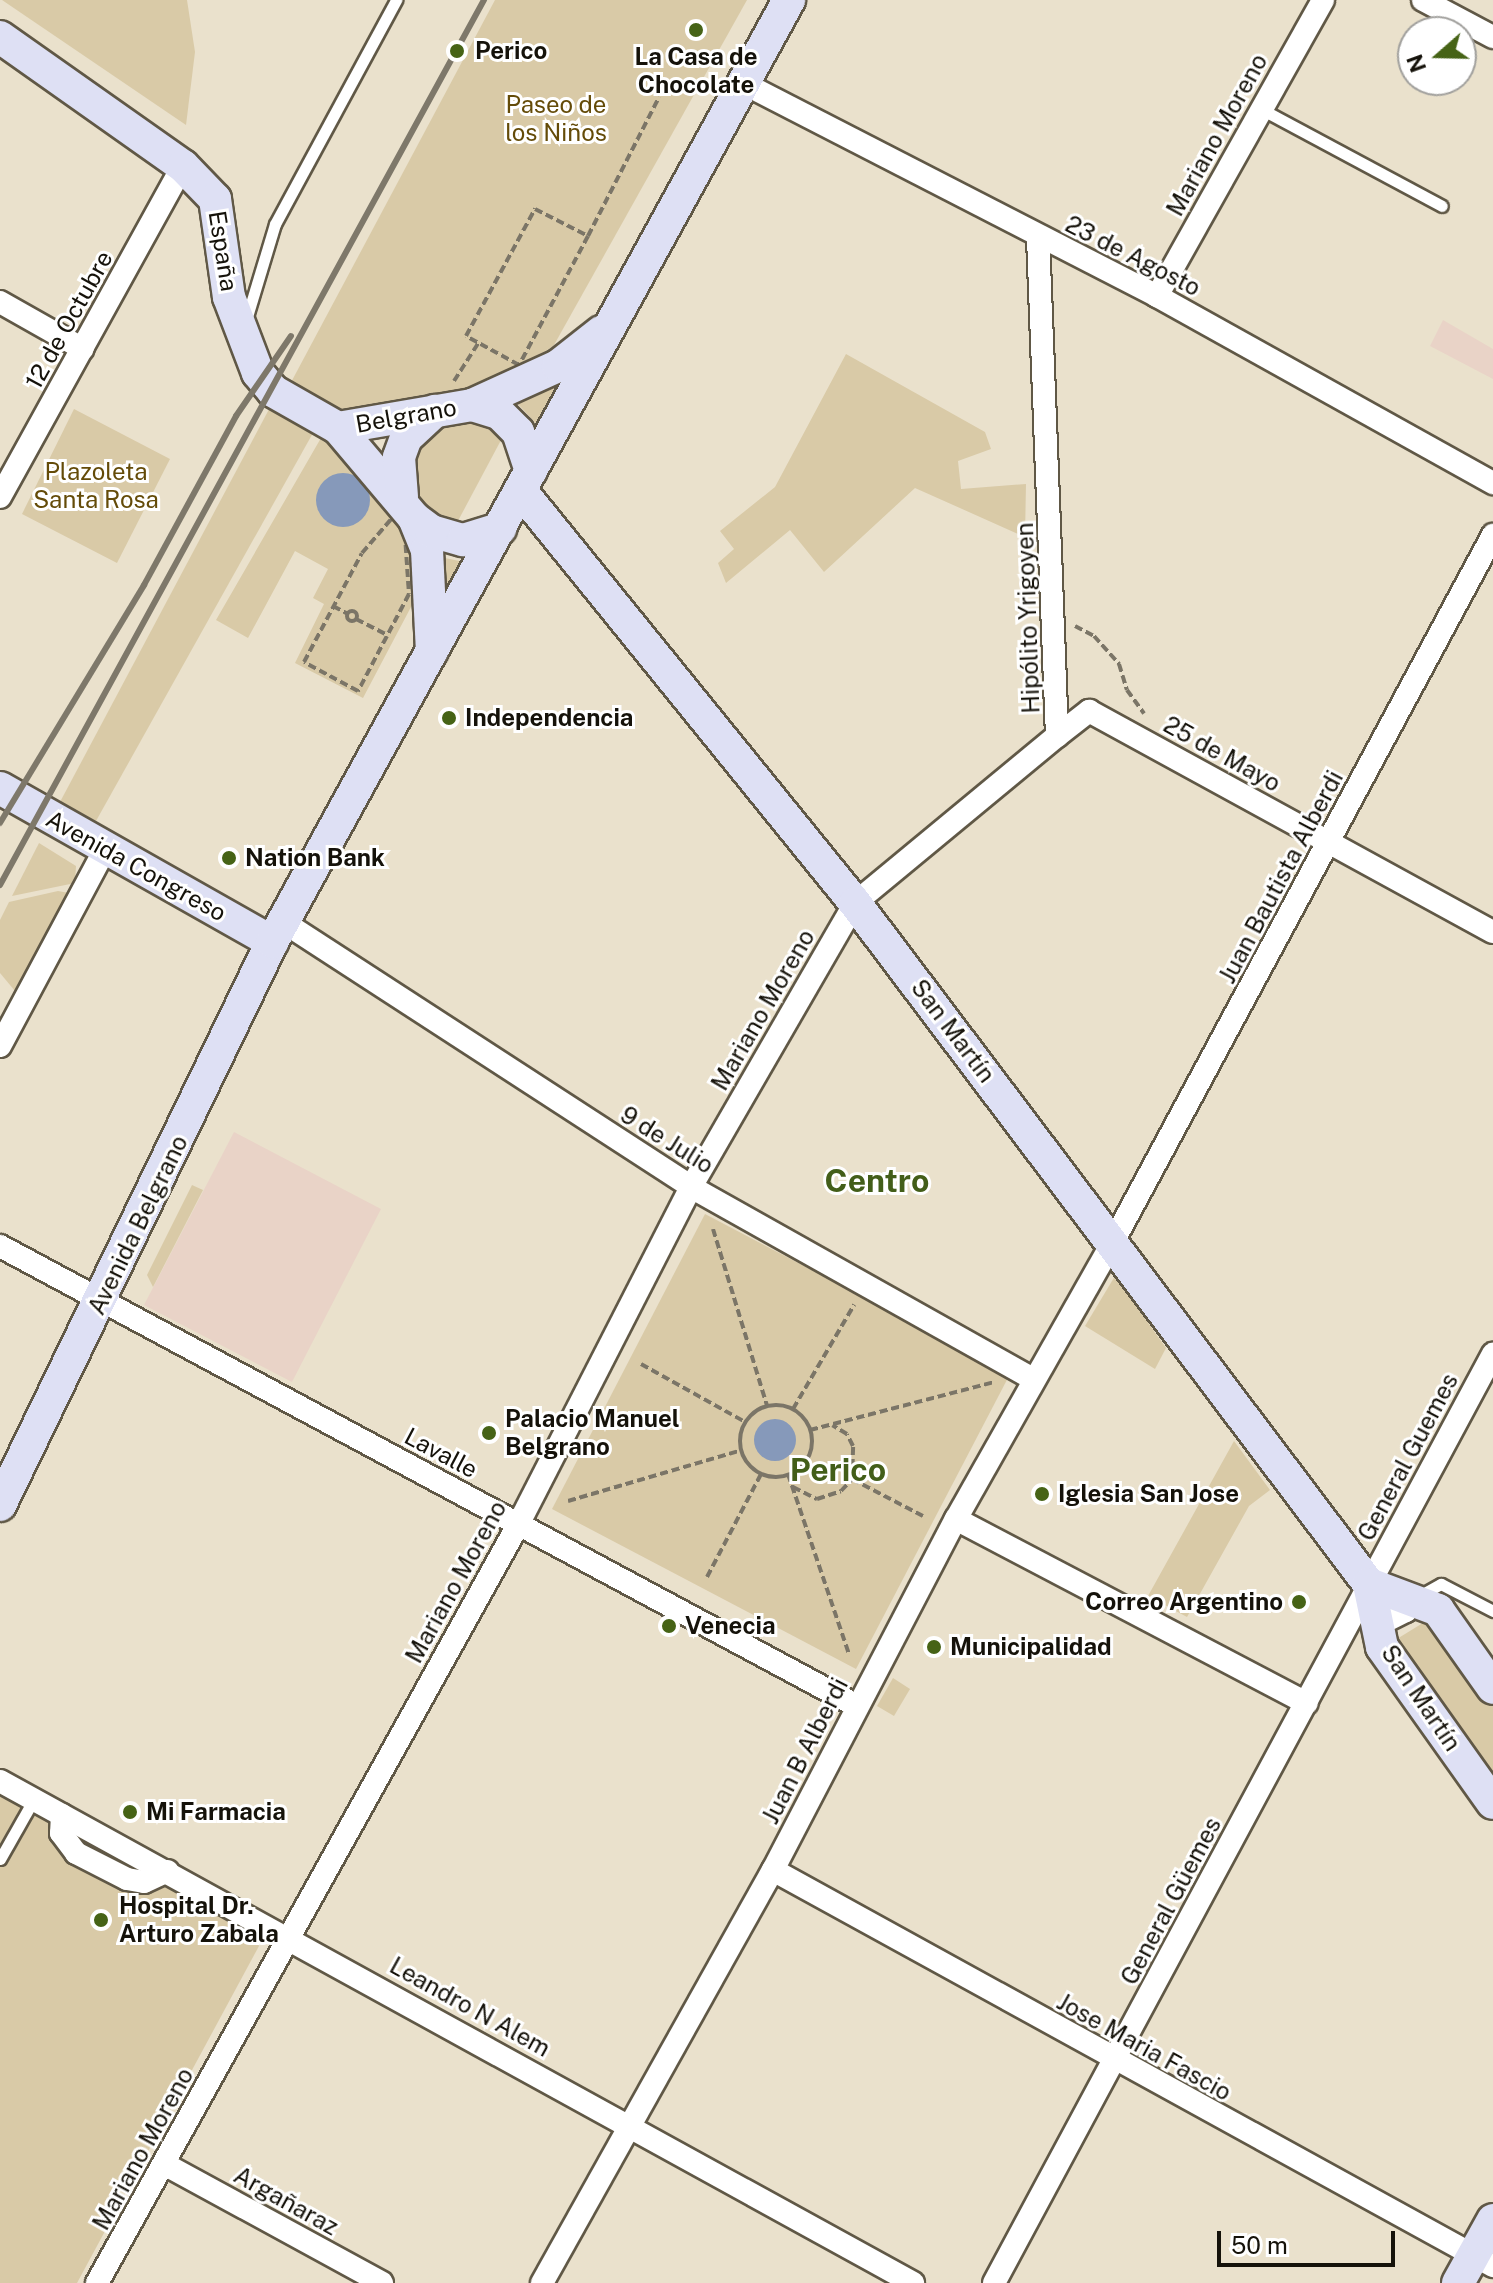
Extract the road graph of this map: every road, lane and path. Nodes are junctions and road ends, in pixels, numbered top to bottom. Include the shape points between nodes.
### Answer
1 (396, 0) edge
2 (789, 0) edge
3 (1323, 0) edge
4 (1423, 0) edge
5 (0, 37) edge
6 (1493, 37) edge
7 (745, 84) junction
8 (659, 97) dead end
9 (1261, 109) junction
10 (183, 166) junction
11 (1442, 206) dead end
12 (588, 236) junction
13 (1038, 236) junction
14 (1157, 296) junction
15 (0, 302) edge
16 (612, 322) junction
17 (241, 337) junction
18 (479, 342) junction
19 (83, 349) junction
20 (451, 403) junction
21 (338, 428) junction
22 (526, 481) junction
23 (1493, 483) edge
24 (0, 497) edge
25 (408, 508) junction
26 (500, 529) junction
27 (1493, 535) edge
28 (333, 606) junction
29 (1068, 622) dead end
30 (388, 635) junction
31 (432, 654) junction
32 (1058, 697) junction
33 (1089, 711) junction
34 (1150, 721) dead end
35 (1057, 736) junction
36 (0, 788) edge
37 (1329, 843) junction
38 (104, 851) junction
39 (855, 903) junction
40 (1493, 932) edge
41 (279, 933) junction
42 (0, 1046) edge
43 (691, 1187) junction
44 (713, 1229) dead end
45 (1113, 1242) junction
46 (0, 1246) edge
47 (102, 1300) junction
48 (854, 1305) dead end
49 (641, 1364) dead end
50 (1490, 1366) edge
51 (1033, 1379) junction
52 (994, 1382) dead end
53 (767, 1406) junction
54 (793, 1409) junction
55 (745, 1422) junction
56 (829, 1425) junction
57 (810, 1430) junction
58 (742, 1450) junction
59 (761, 1474) junction
60 (788, 1474) junction
61 (852, 1479) junction
62 (791, 1485) junction
63 (568, 1501) dead end
64 (0, 1505) edge
65 (923, 1516) dead end
66 (956, 1519) junction
67 (518, 1525) junction
68 (707, 1577) dead end
69 (1369, 1584) junction
70 (1411, 1601) junction
71 (1493, 1611) edge
72 (1380, 1624) junction
73 (849, 1654) dead end
74 (1493, 1688) edge
75 (1307, 1703) junction
76 (857, 1706) junction
77 (0, 1781) edge
78 (34, 1799) junction
79 (1493, 1803) edge
80 (0, 1859) edge
81 (773, 1870) junction
82 (290, 1937) junction
83 (1115, 2061) junction
84 (629, 2126) junction
85 (166, 2165) junction
86 (1493, 2220) edge
87 (1475, 2268) edge
88 (97, 2283) edge
89 (382, 2283) edge
90 (542, 2283) edge
91 (913, 2283) edge
92 (994, 2283) edge

1 - 17 lane via 275,224
2 - 7 main road, Belgrano
3 - 9 street, Mariano Moreno
4 - 6 street
5 - 10 main road, España
7 - 13 street, 23 de Agosto
7 - 16 main road, Belgrano
8 - 12 path
9 - 11 lane
9 - 14 street, Mariano Moreno
10 - 17 main road, España via 215,199 229,297
10 - 19 street, 12 de Octubre
12 - 18 path via 519,365
12 - 18 path via 535,209 466,336
13 - 14 street, 23 de Agosto
13 - 32 street, Hipólito Yrigoyen
14 - 23 street, 23 de Agosto
15 - 19 street
16 - 20 main road, Belgrano via 558,366
16 - 22 main road, Belgrano
17 - 21 main road, España via 273,391
18 - 20 path
19 - 24 street, 12 de Octubre
20 - 21 main road, Belgrano
20 - 22 main road via 499,413 518,432
20 - 25 main road via 406,438 399,457
21 - 25 main road, Belgrano
22 - 26 main road, Belgrano
22 - 39 main road, San Martín
25 - 26 main road via 431,531 463,540
25 - 31 main road, Belgrano via 428,564
26 - 31 main road, Belgrano
27 - 37 street, Juan Bautista Alberdi
28 - 30 path via 354,612 356,619
28 - 30 path via 304,662 358,691
28 - 30 path via 362,553 393,517 404,521 409,594
29 - 34 path via 1094,636 1119,664 1127,690
31 - 41 main road, Belgrano
32 - 33 street, 25 de Mayo
32 - 35 street, Hipólito Yrigoyen
33 - 35 street
33 - 37 street, 25 de Mayo
35 - 39 street, Hipólito Yrigoyen
36 - 38 main road, Avenida Congreso
37 - 40 street, 25 de Mayo
37 - 45 street, Juan Bautista Alberdi
38 - 41 main road, Avenida Congreso
38 - 42 street
39 - 43 street, Mariano Moreno
39 - 45 main road, San Martín
41 - 43 street, 9 de Julio
41 - 47 main road, Avenida Belgrano
43 - 51 street, 9 de Julio
43 - 67 street, Mariano Moreno
44 - 53 path
45 - 51 street, Juan B Alberdi
45 - 69 main road, San Martín
46 - 47 street, Lavalle
47 - 64 main road, Avenida Belgrano
47 - 67 street, Lavalle
48 - 54 path
49 - 55 path
50 - 69 street, General Guemes
51 - 66 street, Juan B Alberdi
52 - 56 path
53 - 54 path
53 - 55 path
54 - 57 path
55 - 58 path
56 - 57 path
56 - 61 path via 840,1427 853,1446
57 - 60 path via 806,1461
58 - 59 path
58 - 63 path
59 - 60 path
59 - 68 path
60 - 62 path
61 - 62 path via 841,1491 817,1499
61 - 65 path
62 - 73 path
66 - 75 street
66 - 76 street, Juan B Alberdi
67 - 76 street, Lavalle
67 - 82 street, Mariano Moreno
69 - 70 main road
69 - 72 main road, San Martín
69 - 75 street, General Güemes
70 - 71 lane via 1441,1584
70 - 72 street via 1406,1611
70 - 74 main road via 1438,1610
72 - 79 main road, San Martín via 1382,1647
75 - 83 street, General Güemes
76 - 81 street, Juan B Alberdi
77 - 78 street, Leandro N Alem
78 - 80 lane
78 - 82 street, Leandro N Alem
81 - 83 street, Jose Maria Fascio
81 - 84 street, Juan B Alberdi
82 - 84 street, Leandro N Alem
82 - 85 street, Mariano Moreno
83 - 87 street, Jose Maria Fascio
83 - 92 street, General Güemes
84 - 90 street, Juan B Alberdi
84 - 91 street, Leandro N Alem
85 - 88 street, Mariano Moreno
85 - 89 street, Argañaraz
86 - 87 main road

